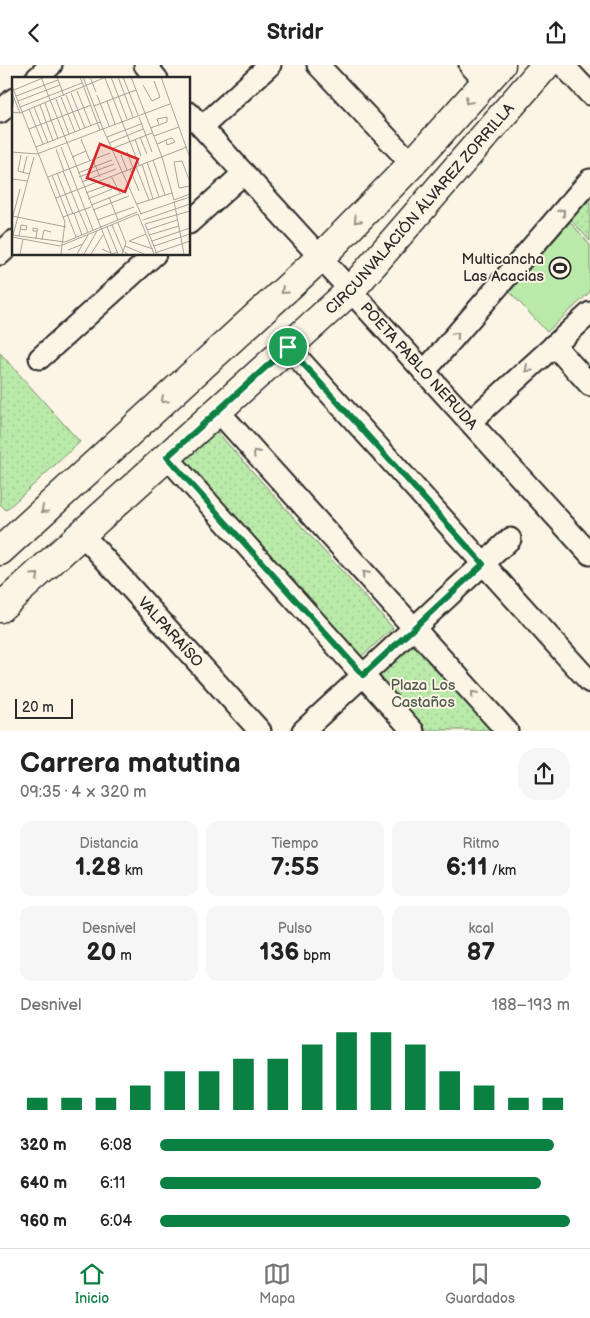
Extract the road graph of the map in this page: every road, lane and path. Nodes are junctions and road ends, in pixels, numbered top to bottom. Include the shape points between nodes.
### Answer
1 (51, 65) edge
2 (145, 65) edge
3 (270, 65) edge
4 (318, 65) edge
5 (546, 65) edge
6 (563, 65) edge
7 (486, 70) edge
8 (38, 77) edge
9 (156, 77) edge
10 (590, 95) edge
11 (12, 101) edge
12 (0, 111) edge
13 (195, 120) edge
14 (412, 164) junction
15 (244, 173) junction
16 (590, 180) edge
17 (190, 222) edge
18 (12, 243) edge
19 (0, 254) edge
20 (154, 255) edge
21 (320, 258) junction
22 (350, 291) junction
23 (590, 313) edge
24 (554, 345) junction
25 (288, 347) junction
26 (40, 358) dead end
27 (424, 372) junction
28 (590, 385) edge
29 (218, 411) junction
30 (470, 422) junction
31 (167, 457) junction
32 (82, 534) junction
33 (510, 539) dead end
34 (3, 541) edge
35 (590, 554) edge
36 (483, 564) junction
37 (0, 608) edge
38 (414, 628) junction
39 (363, 675) junction
40 (590, 682) edge
41 (260, 731) edge
42 (302, 731) edge
43 (413, 731) edge
44 (506, 731) edge

1 - 8 street
2 - 9 street
3 - 13 street
4 - 14 street
5 - 22 main road, CIRCUNVALACIÓN ÁLVAREZ ZORRILLA
6 - 10 street
7 -> 14 main road
11 - 12 street
13 - 15 street, POETA PABLO NERUDA
14 -> 21 main road
15 - 17 street
15 - 21 street, POETA PABLO NERUDA
27 -> 16 street
18 - 19 street
20 - 26 street
21 - 22 street, POETA PABLO NERUDA
21 -> 34 main road
22 - 25 main road, CIRCUNVALACIÓN ÁLVAREZ ZORRILLA
22 - 27 street, POETA PABLO NERUDA
23 - 24 street
24 - 28 street
24 -> 30 street
25 - 29 main road, CIRCUNVALACIÓN ÁLVAREZ ZORRILLA
25 - 36 street
27 - 30 street, POETA PABLO NERUDA
29 - 31 main road, CIRCUNVALACIÓN ÁLVAREZ ZORRILLA
38 -> 29 street
30 - 35 street, POETA PABLO NERUDA
31 - 32 main road, CIRCUNVALACIÓN ÁLVAREZ ZORRILLA
31 - 39 street
37 -> 32 main road, CIRCUNVALACIÓN ÁLVAREZ ZORRILLA
32 - 41 street, VALPARAÍSO
33 - 36 street
36 - 38 street
36 - 40 street
38 - 39 street
44 -> 38 street
39 - 42 street
39 - 43 street

